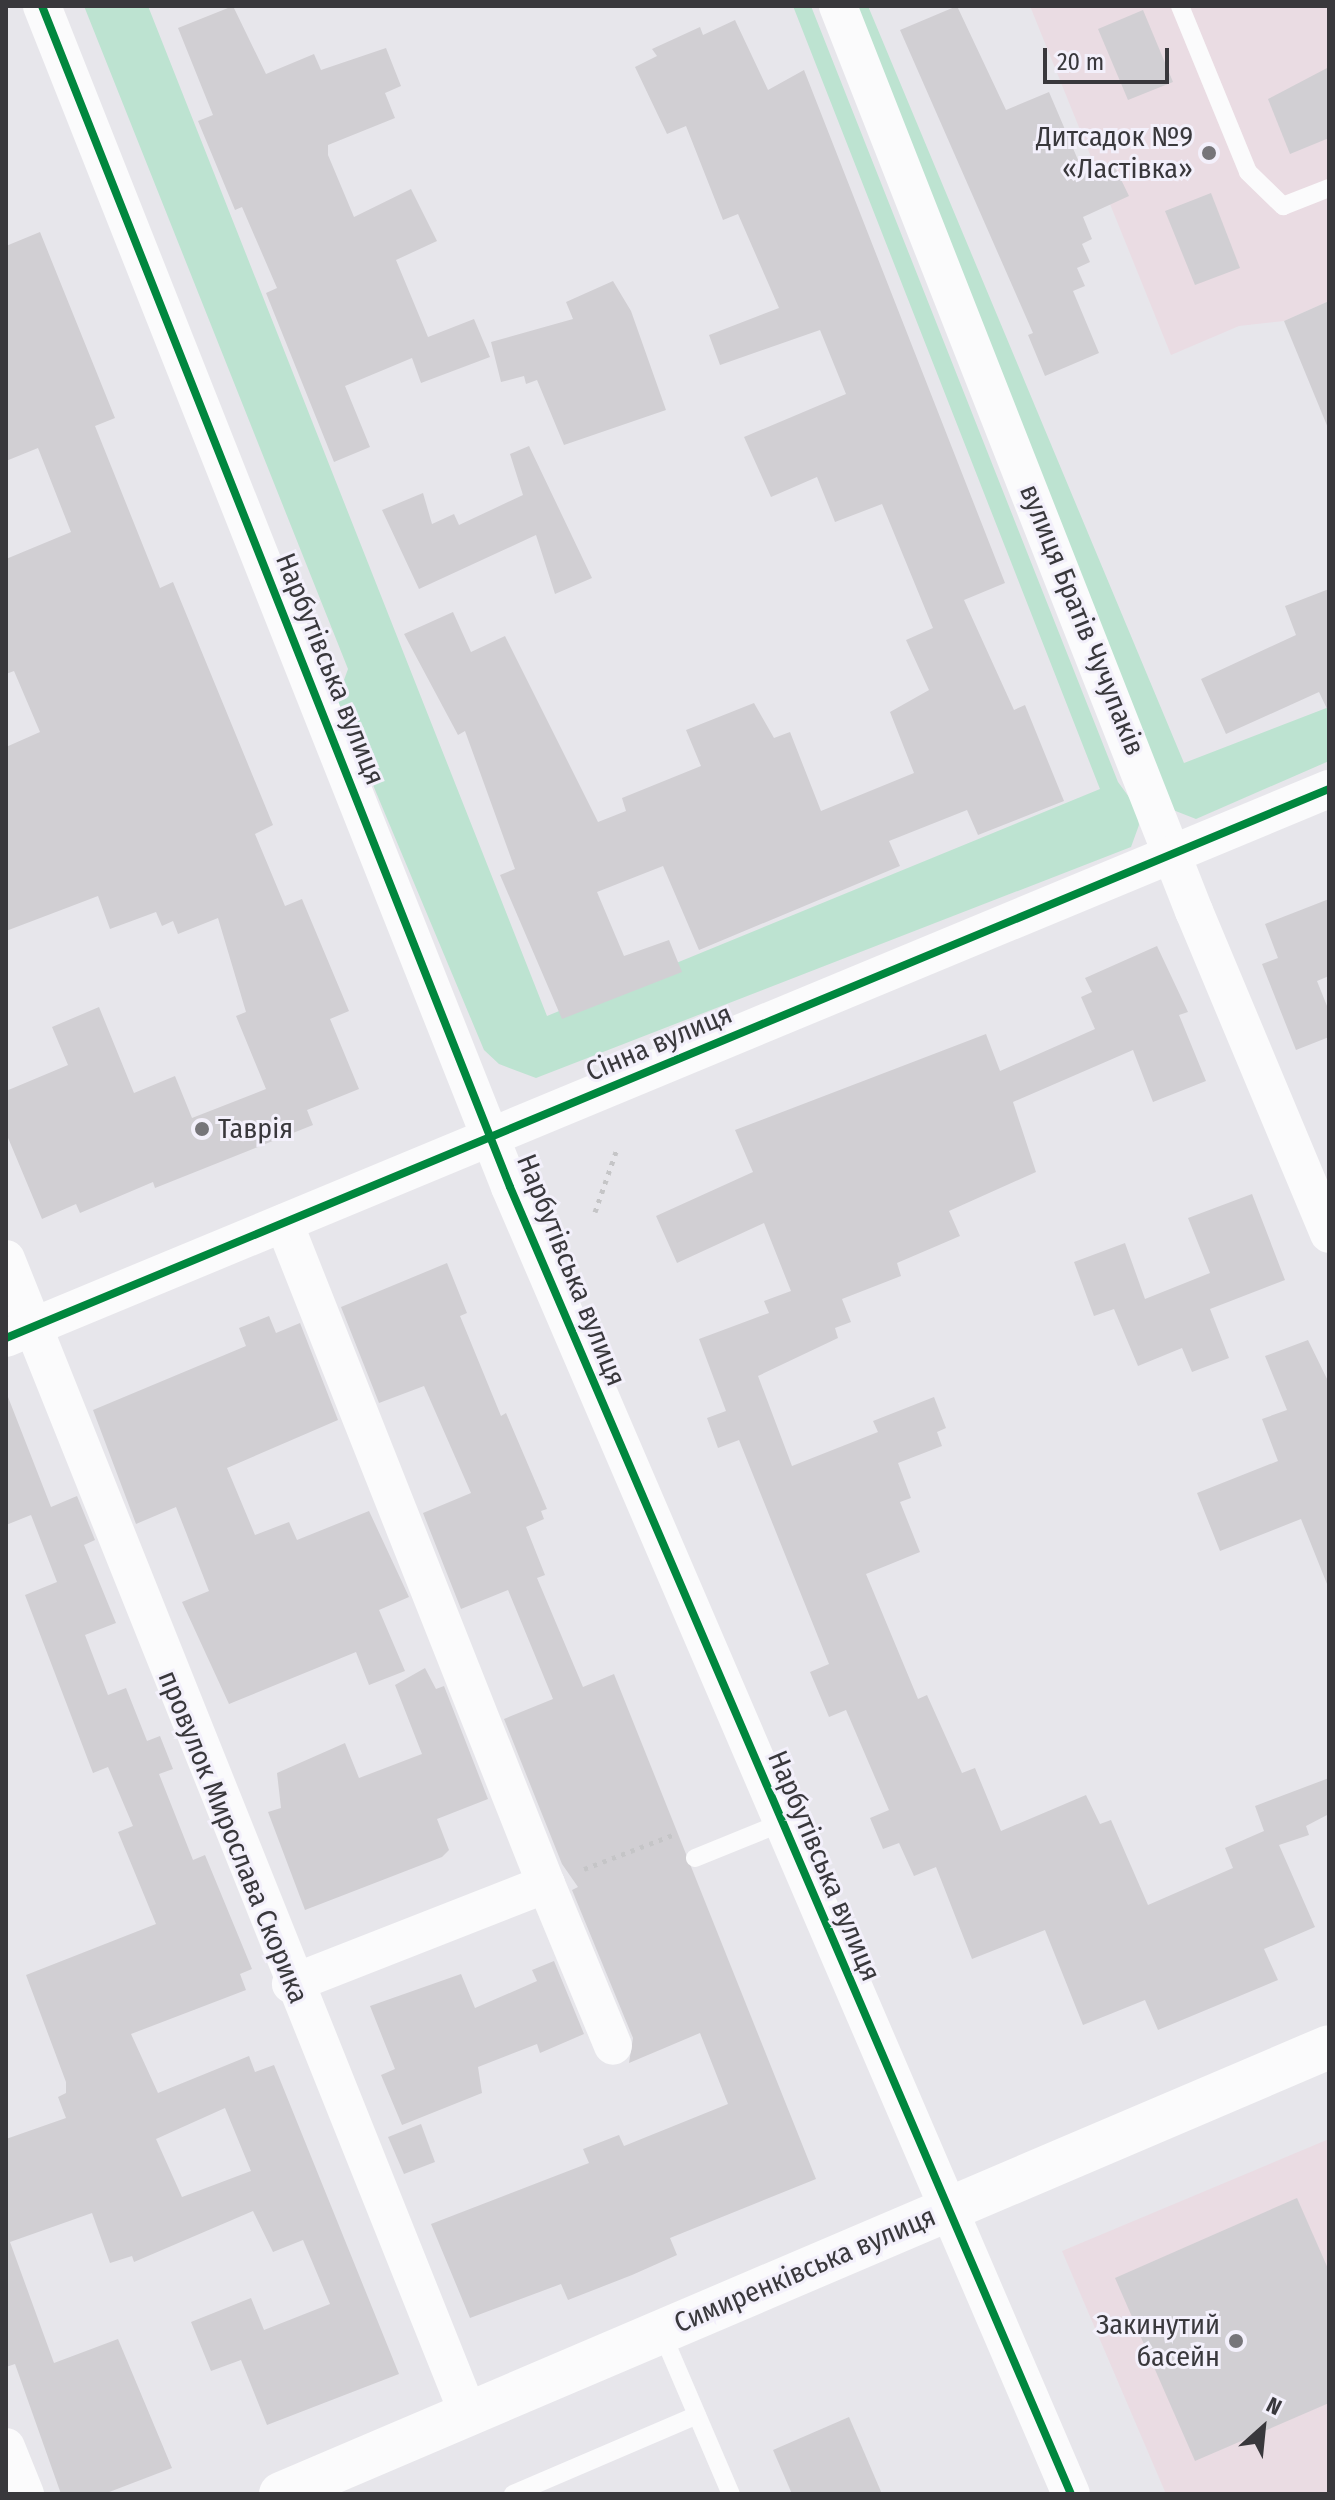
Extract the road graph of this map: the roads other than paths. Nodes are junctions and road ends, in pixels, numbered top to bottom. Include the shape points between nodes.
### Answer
1 (42, 6) edge
2 (838, 6) edge
3 (1180, 6) edge
4 (1329, 188) edge
5 (1329, 789) edge
6 (1174, 853) junction
7 (493, 1136) junction
8 (284, 1223) junction
9 (1329, 1234) edge
10 (6, 1259) edge
11 (19, 1333) edge
12 (781, 1823) junction
13 (695, 1858) dead end
14 (546, 1884) junction
15 (291, 1984) junction
16 (613, 2046) dead end
17 (1329, 2047) edge
18 (948, 2209) junction
19 (661, 2331) junction
20 (468, 2413) junction
21 (697, 2415) junction
22 (6, 2447) edge
23 (25, 2494) edge
24 (281, 2494) edge
25 (513, 2494) edge
26 (731, 2494) edge
27 (1071, 2494) edge

1 - 7 street, Нарбутівська вулиця
2 - 6 street, вулиця Братів Чучупаків
3 - 4 lane via 1248,172 1283,206
5 - 6 street, Сінна вулиця
6 - 7 street, Сінна вулиця
6 - 9 street, вулиця Братів Чучупаків
7 - 8 street, Сінна вулиця
7 - 12 street, Нарбутівська вулиця
8 - 11 street, Сінна вулиця
8 - 14 street
10 - 11 street, провулок Мирослава Скорика
11 - 15 street, провулок Мирослава Скорика
12 - 13 lane
12 - 18 street, Нарбутівська вулиця
14 - 15 street
14 - 16 street
15 - 20 street, провулок Мирослава Скорика
17 - 18 street, Симиренківська вулиця
18 - 19 street, Симиренківська вулиця
18 - 27 street, Нарбутівська вулиця
19 - 20 street, Симиренківська вулиця
19 - 21 lane
20 - 24 street, Симиренківська вулиця
21 - 25 lane
21 - 26 lane
22 - 23 street

